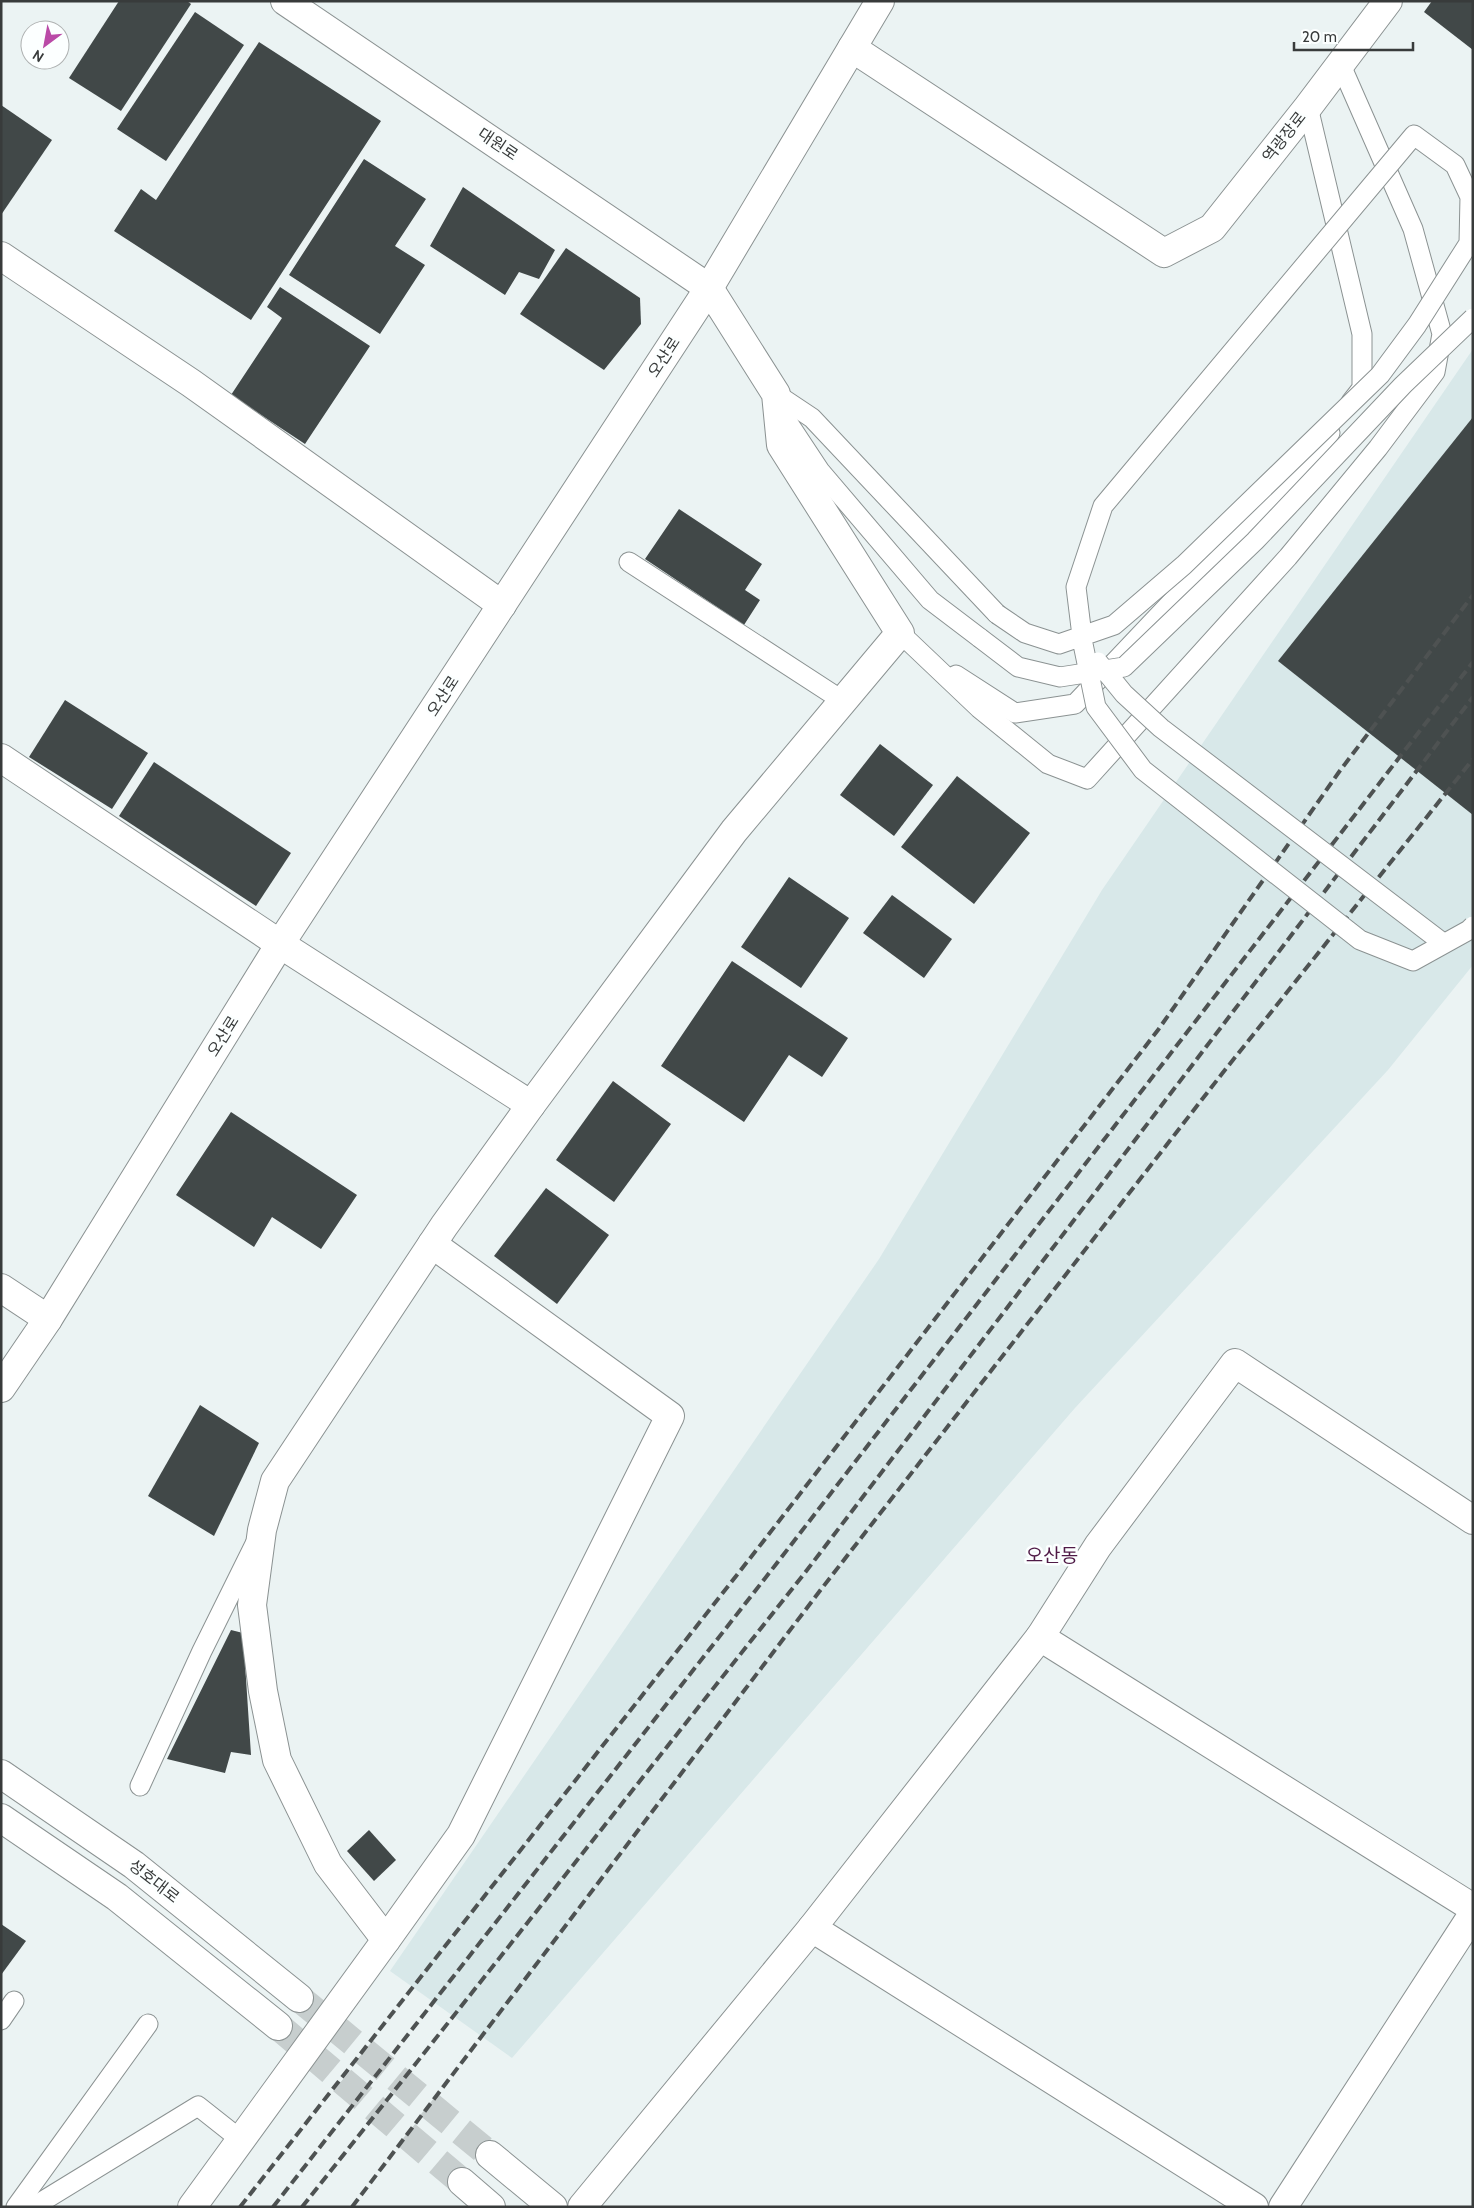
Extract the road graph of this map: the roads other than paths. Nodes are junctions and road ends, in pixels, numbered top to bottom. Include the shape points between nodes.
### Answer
1 (285, 1) edge
2 (880, 1) edge
3 (1388, 1) edge
4 (852, 48) junction
5 (1340, 63) junction
6 (1308, 107) junction
7 (1455, 165) junction
8 (1473, 179) edge
9 (1, 256) edge
10 (709, 288) junction
11 (1473, 318) edge
12 (776, 400) junction
13 (629, 562) dead end
14 (502, 605) junction
15 (900, 633) junction
16 (1083, 644) junction
17 (919, 652) junction
18 (843, 701) junction
19 (1, 758) edge
20 (1473, 926) edge
21 (1443, 943) junction
22 (280, 944) junction
23 (530, 1106) junction
24 (432, 1244) junction
25 (1, 1288) edge
26 (48, 1319) junction
27 (1, 1388) edge
28 (1473, 1520) edge
29 (262, 1530) junction
30 (1040, 1638) junction
31 (1, 1774) edge
32 (140, 1786) dead end
33 (1, 1818) edge
34 (1473, 1908) edge
35 (1473, 1914) edge
36 (812, 1928) junction
37 (386, 1940) junction
38 (299, 1998) tunnel mouth
39 (14, 2002) dead end
40 (1, 2020) edge
41 (148, 2024) dead end
42 (278, 2026) tunnel mouth
43 (241, 2140) junction
44 (490, 2155) tunnel mouth
45 (462, 2182) tunnel mouth
46 (16, 2207) edge
47 (33, 2207) edge
48 (192, 2207) edge
49 (491, 2207) edge
50 (553, 2207) edge
51 (582, 2207) edge
52 (1254, 2207) edge
53 (1283, 2207) edge

1 - 10 street, 대원로
2 - 4 street, 오산로
3 - 5 street, 역광장로
4 - 6 street, 역광장로 via 1164,253 1212,228
4 - 10 street, 오산로
5 - 6 street, 역광장로
5 - 17 lane via 1413,229 1442,334 1435,372 1378,448 1288,557 1087,779 1048,764 979,708
6 - 17 lane via 1362,334 1362,388 1323,442 1075,704 1015,713
7 - 8 lane
7 - 12 lane, bridge via 1470,197 1469,243 1417,325 1380,375 1184,565 1114,625 1060,644 1026,632 997,614 812,418
7 - 16 lane, bridge via 1414,135 1103,506 1076,587
9 - 14 street via 190,383
10 - 12 street
10 - 14 street, 오산로
11 - 12 lane, bridge via 1403,385 1255,541 1124,667 1060,677 1018,667 930,600 820,471
12 - 15 street via 781,446
13 - 18 lane
14 - 22 street, 오산로
15 - 17 lane
15 - 18 street
16 - 21 lane, bridge via 1124,694 1161,728
16 - 21 lane, bridge via 1096,707 1143,770 1360,940 1413,961
18 - 23 street via 734,831
19 - 22 street
20 - 21 lane, bridge
22 - 23 street
22 - 26 street, 오산로
23 - 24 street
24 - 29 street via 275,1481
24 - 37 street via 670,1416 461,1836
25 - 26 street
26 - 27 street, 오산로
28 - 30 street via 1235,1363 1098,1546
29 - 32 lane
29 - 37 street via 252,1605 263,1691 277,1760 328,1864
30 - 34 street
30 - 36 street
31 - 38 street, 성호대로 via 134,1865
33 - 42 street via 117,1897
35 - 53 street
36 - 51 street
36 - 52 street
37 - 43 street
39 - 40 lane
41 - 46 lane
43 - 47 lane via 198,2106
43 - 48 street
44 - 50 street
45 - 49 street

